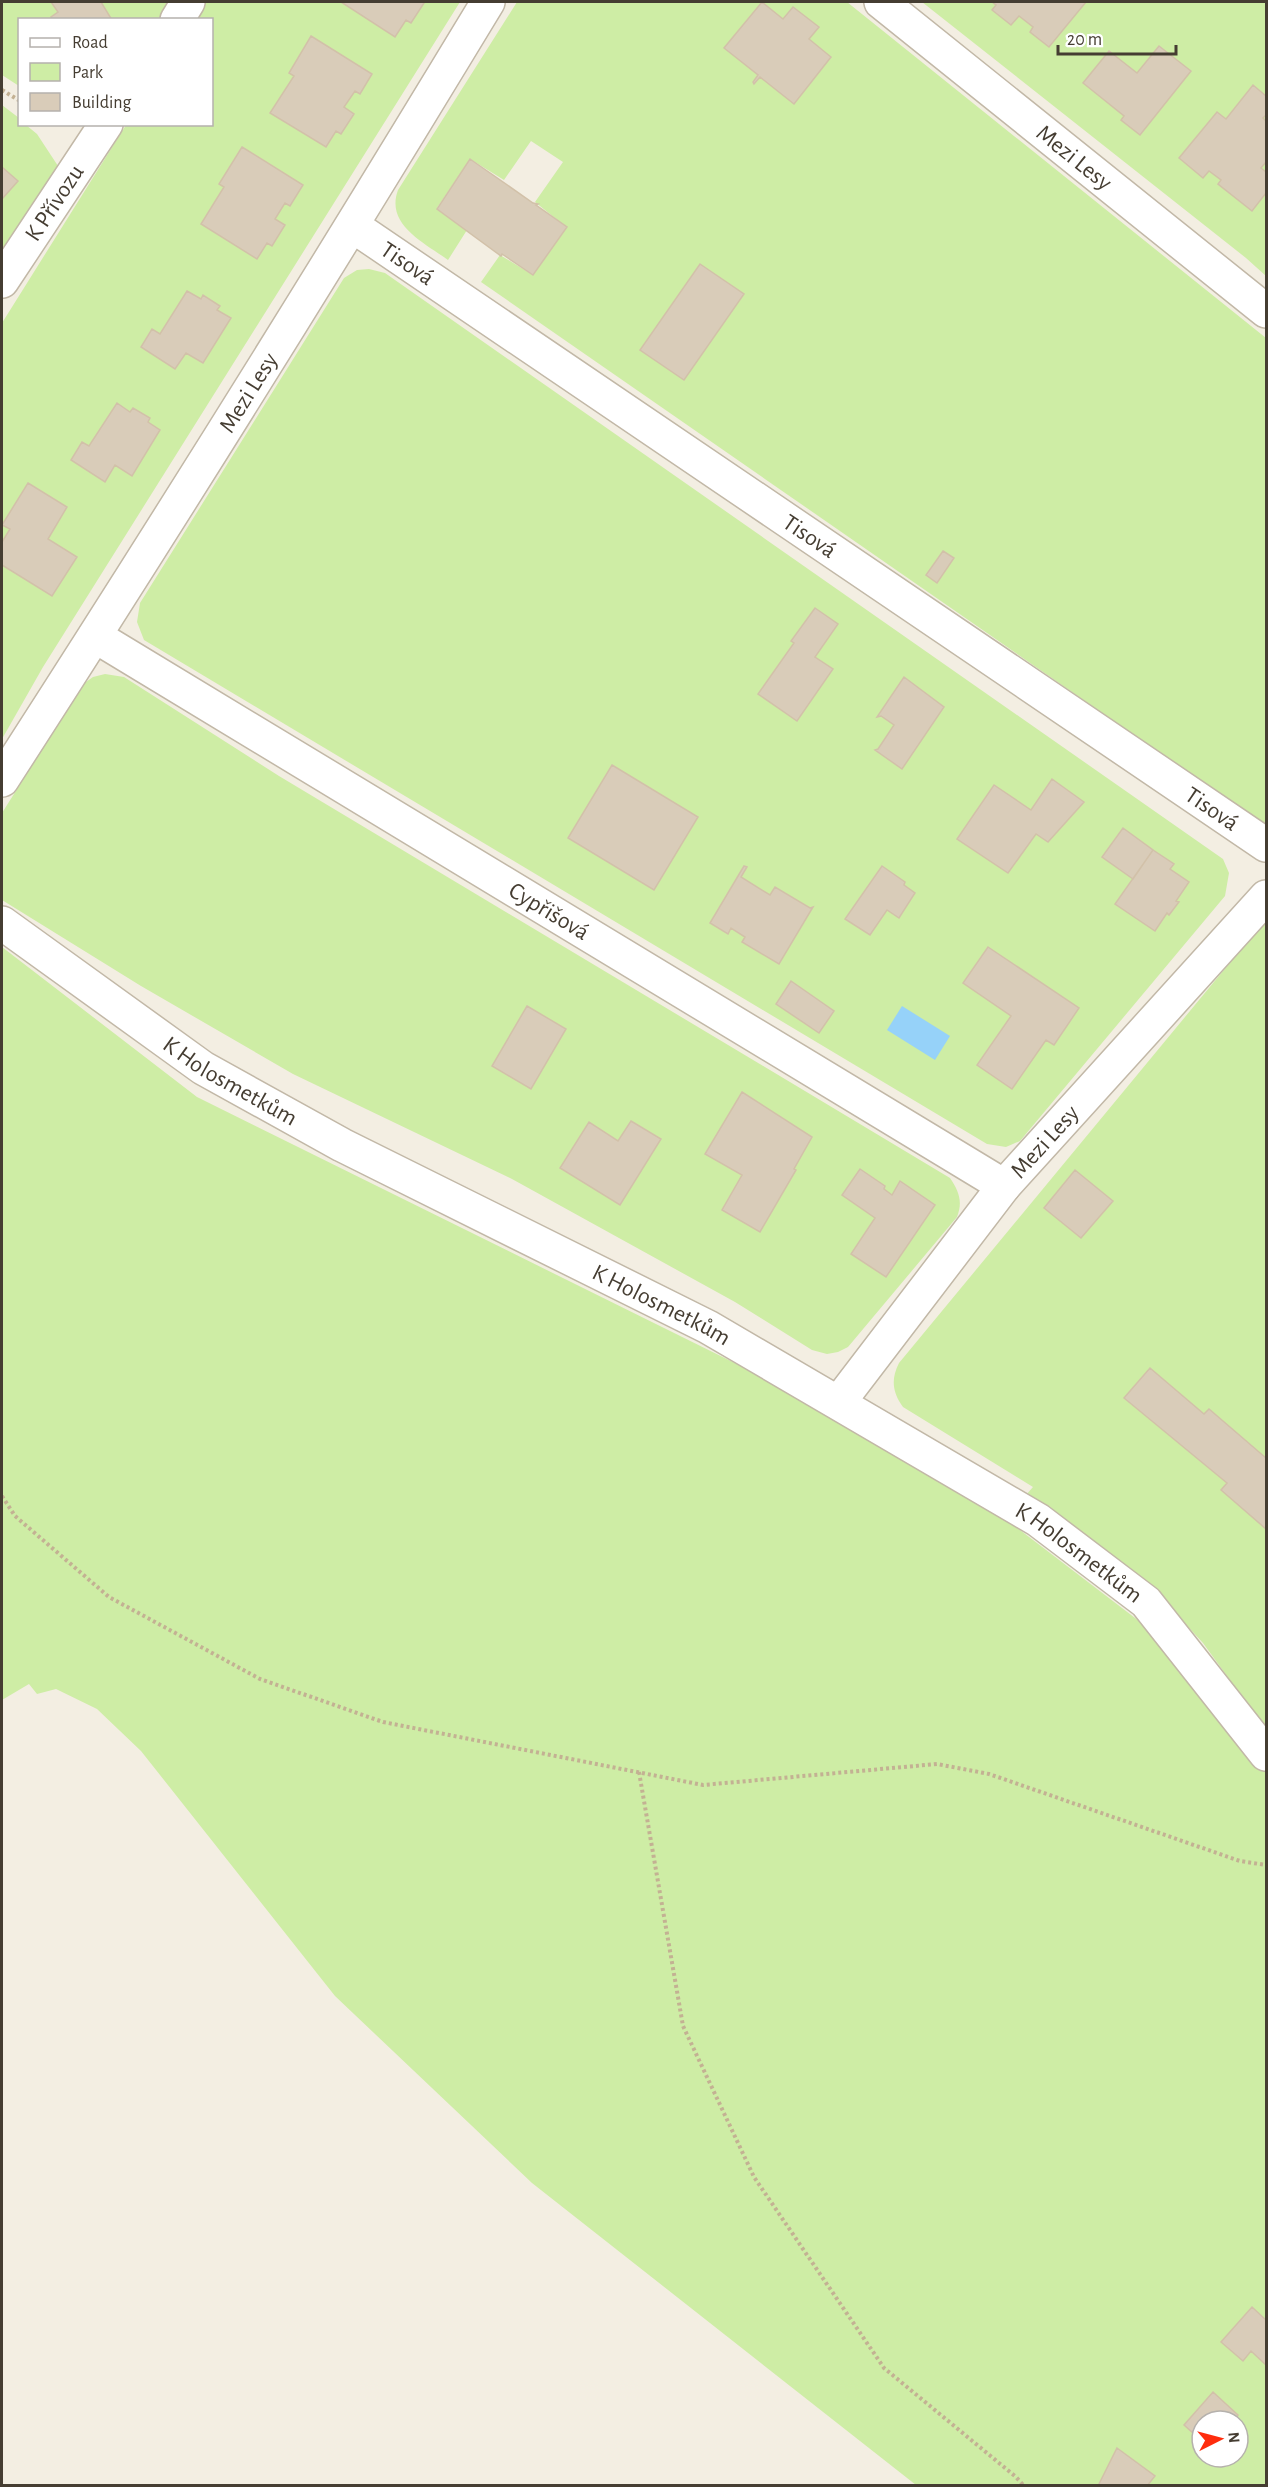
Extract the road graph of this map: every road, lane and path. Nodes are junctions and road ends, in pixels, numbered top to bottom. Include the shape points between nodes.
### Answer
1 (188, 2) edge
2 (488, 2) edge
3 (881, 2) edge
4 (178, 18) edge
5 (2, 90) edge
6 (18, 100) edge
7 (105, 126) edge
8 (353, 225) junction
9 (2, 281) edge
10 (1266, 311) edge
11 (95, 636) junction
12 (2, 780) edge
13 (1266, 845) edge
14 (1266, 897) edge
15 (2, 923) edge
16 (1004, 1186) junction
17 (839, 1402) junction
18 (2, 1496) edge
19 (1266, 1755) edge
20 (639, 1772) junction
21 (1266, 1865) edge
22 (1024, 2486) edge

1 - 4 street
2 - 8 street, Mezi Lesy
3 - 10 street, Mezi Lesy
5 - 6 path
7 - 9 street, K Přívozu
8 - 11 street, Mezi Lesy
8 - 13 street, Tisová
11 - 12 street, Mezi Lesy
11 - 16 street, Cypřišová
14 - 16 street, Mezi Lesy
15 - 17 street, K Holosmetkům via 203,1068 342,1145 708,1327
16 - 17 street, Mezi Lesy
17 - 19 street, K Holosmetkům via 1038,1520 1146,1602
18 - 20 path via 15,1516 109,1597 260,1679 383,1722
20 - 21 path via 703,1785 938,1764 989,1774 1240,1861
20 - 22 path via 683,2026 754,2177 884,2368

